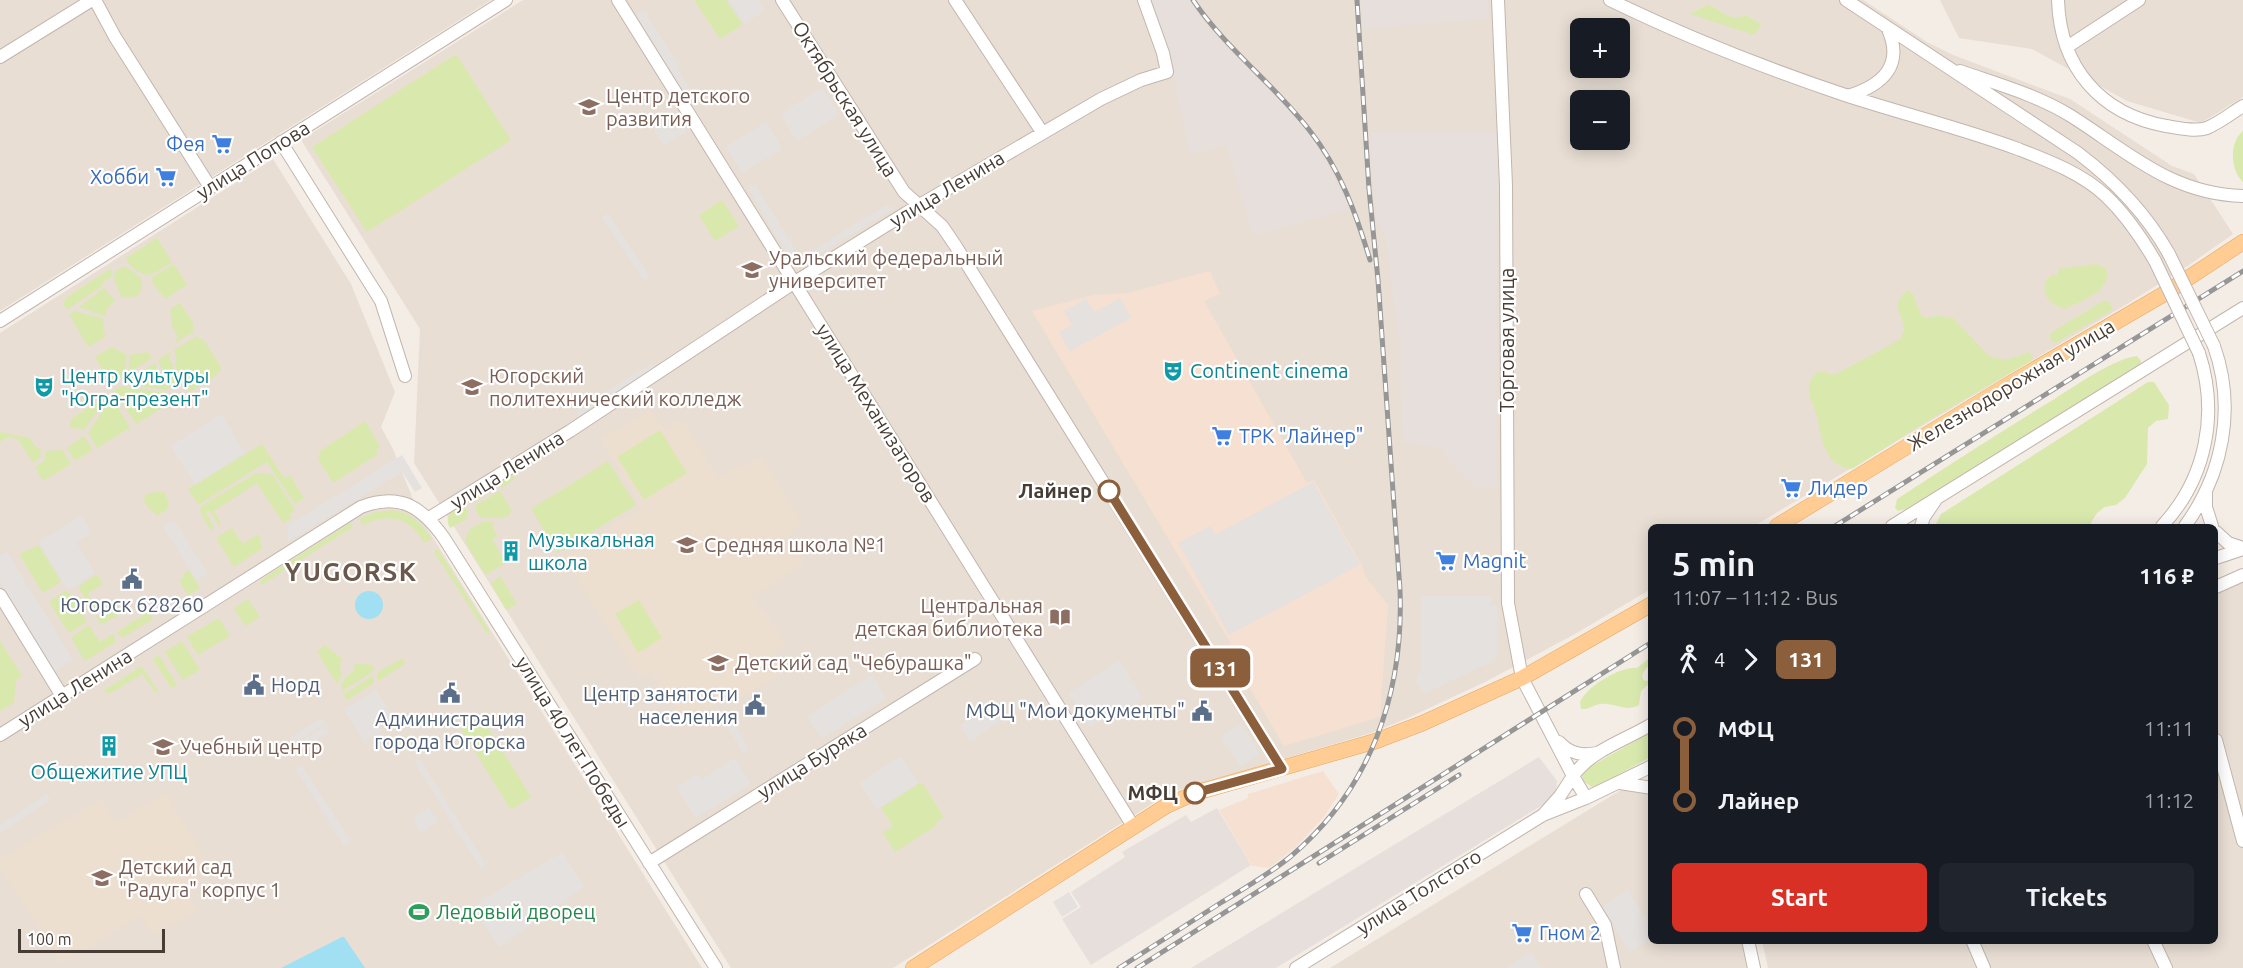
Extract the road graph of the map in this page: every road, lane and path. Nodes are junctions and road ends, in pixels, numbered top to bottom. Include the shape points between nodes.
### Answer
1 (94, 0) edge
2 (506, 0) edge
3 (618, 0) edge
4 (782, 0) edge
5 (955, 0) edge
6 (1144, 0) edge
7 (1610, 0) edge
8 (1845, 0) edge
9 (2058, 0) edge
10 (2139, 0) edge
11 (1498, 1) edge
12 (1887, 27) junction
13 (2069, 52) junction
14 (0, 57) edge
15 (1942, 64) junction
16 (1848, 96) junction
17 (2243, 106) edge
18 (1042, 132) junction
19 (281, 142) junction
20 (210, 187) junction
21 (2243, 196) edge
22 (919, 205) junction
23 (2243, 242) edge
24 (795, 282) junction
25 (2243, 308) edge
26 (0, 321) edge
27 (405, 376) dead end
28 (2206, 493) junction
29 (1938, 497) junction
30 (429, 518) junction
31 (1780, 524) edge
32 (1895, 524) edge
33 (1922, 524) edge
34 (2164, 524) edge
35 (2186, 524) edge
36 (2211, 524) edge
37 (2218, 534) edge
38 (2243, 548) edge
39 (2218, 557) edge
40 (2243, 575) edge
41 (2218, 586) edge
42 (0, 596) edge
43 (1648, 606) edge
44 (975, 659) dead end
45 (1522, 678) junction
46 (63, 696) junction
47 (1648, 726) edge
48 (0, 735) edge
49 (1552, 735) junction
50 (2218, 747) edge
51 (1600, 752) junction
52 (1648, 768) edge
53 (1282, 769) junction
54 (1573, 776) junction
55 (1620, 783) junction
56 (1648, 787) edge
57 (1586, 798) junction
58 (1543, 815) junction
59 (1132, 826) junction
60 (2243, 841) edge
61 (649, 864) junction
62 (1586, 894) dead end
63 (1749, 944) edge
64 (1974, 944) edge
65 (2155, 944) edge
66 (1301, 967) edge
67 (716, 968) edge
68 (914, 968) edge
69 (1614, 968) edge
70 (1754, 968) edge
71 (1984, 968) edge
72 (2166, 968) edge

1 - 14 street
1 - 20 street
2 - 19 street, улица Попова
3 - 24 street, улица Механизаторов
4 - 22 street, Октябрьская улица via 897,182
5 - 18 street
6 - 18 street, улица Ленина via 1167,72 1130,84
7 - 16 street via 1665,27
8 - 12 street
9 - 13 street via 2060,27
10 - 13 street
11 - 45 street, Торговая улица via 1506,185 1508,603
12 - 15 street
12 - 16 street via 1894,50 1886,75 1870,88
13 - 17 street via 2090,87 2120,110 2151,123 2182,129 2207,128
15 - 21 street via 2059,110 2165,178 2200,190
15 - 28 street, bridge via 2106,174 2146,218 2169,254 2214,346 2222,372 2225,419
16 - 34 street, bridge via 1982,136 2069,170 2105,195 2133,227 2155,261 2199,353 2210,398 2209,424 2192,481
18 - 22 street, улица Ленина
19 - 20 street, улица Попова
19 - 27 street via 381,301
20 - 26 street, улица Попова
22 - 24 street, улица Ленина
22 - 53 street, Октябрьская улица via 956,245
23 - 31 main road, Железнодорожная улица via 2164,294
24 - 30 street, улица Ленина via 570,431
24 - 59 street, улица Механизаторов
25 - 29 street
28 - 35 street
28 - 36 street
29 - 32 street
29 - 33 street
30 - 46 street, улица Ленина via 403,503 381,502 361,507
30 - 61 street, улица 40 лет Победы
37 - 38 street via 2228,543
38 - 39 street
40 - 41 street
42 - 46 street
43 - 45 main road
44 - 61 street, улица Буряка
45 - 49 street, Торговая улица
45 - 53 main road via 1396,734
46 - 48 street, улица Ленина
47 - 51 street
49 - 51 street via 1570,752
49 - 54 street, Торговая улица
50 - 60 street
51 - 54 street
52 - 55 street
53 - 59 main road via 1184,797
54 - 57 street, Торговая улица
54 - 58 street
55 - 56 street
55 - 57 street
57 - 58 street
58 - 66 street, улица Толстого
59 - 68 main road
61 - 67 street, улица 40 лет Победы
62 - 69 street via 1605,925
63 - 70 street
64 - 71 street
65 - 72 street

